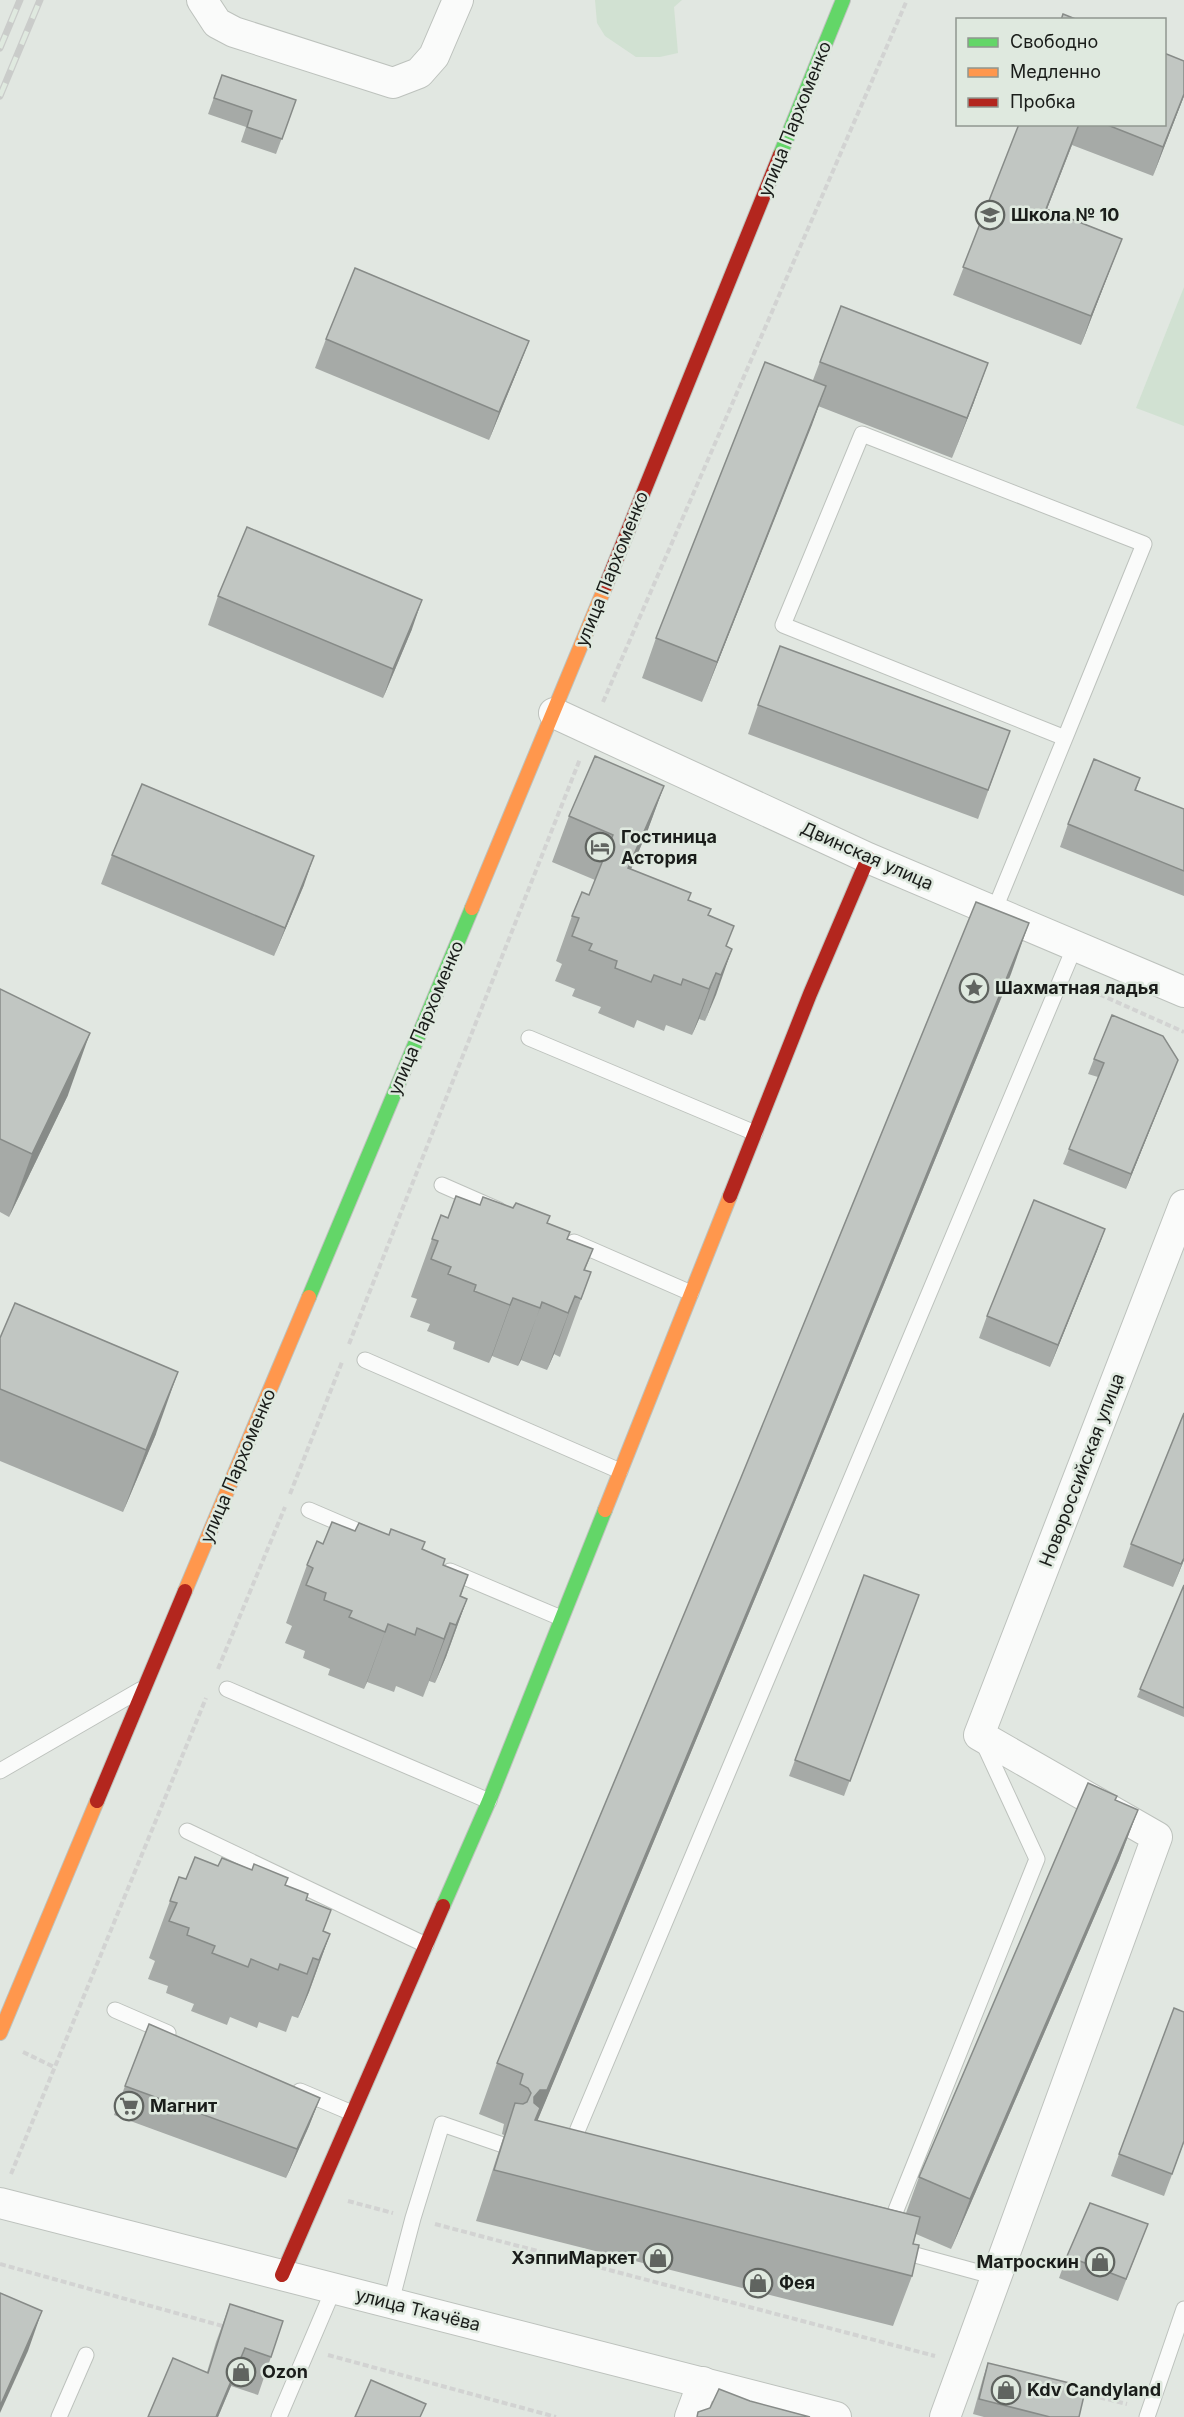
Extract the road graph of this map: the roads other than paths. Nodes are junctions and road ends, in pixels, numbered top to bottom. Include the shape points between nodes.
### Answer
1 (202, 0) edge
2 (458, 0) edge
3 (843, 0) edge
4 (554, 713) junction
5 (1065, 738) junction
6 (868, 858) junction
7 (994, 911) junction
8 (1075, 946) junction
9 (1184, 992) edge
10 (529, 1038) dead end
11 (755, 1133) junction
12 (442, 1185) dead end
13 (1184, 1205) edge
14 (518, 1218) edge
15 (561, 1237) edge
16 (691, 1293) junction
17 (365, 1360) dead end
18 (620, 1471) junction
19 (309, 1510) dead end
20 (386, 1543) edge
21 (441, 1567) edge
22 (561, 1618) junction
23 (146, 1687) junction
24 (227, 1689) dead end
25 (980, 1735) junction
26 (0, 1771) edge
27 (489, 1801) junction
28 (187, 1831) dead end
29 (426, 1945) junction
30 (115, 2010) dead end
31 (0, 2033) edge
32 (180, 2038) edge
33 (288, 2085) edge
34 (352, 2113) junction
35 (503, 2145) edge
36 (566, 2159) edge
37 (4, 2190) edge
38 (882, 2246) edge
39 (908, 2253) edge
40 (282, 2276) junction
41 (996, 2277) junction
42 (334, 2288) junction
43 (391, 2302) junction
44 (1184, 2309) edge
45 (86, 2355) dead end
46 (703, 2382) junction
47 (1148, 2413) edge
48 (59, 2417) edge
49 (279, 2417) edge
50 (690, 2417) edge
51 (836, 2417) edge
52 (945, 2417) edge

1 - 2 street via 218,23 234,32 393,83 419,73 434,56
3 - 4 street, улица Пархоменко
4 - 6 street, Двинская улица
4 - 23 street, улица Пархоменко
5 - 5 lane via 783,625 862,434 1144,544
5 - 7 lane
6 - 7 street, Двинская улица
6 - 11 street
7 - 8 street, Двинская улица
8 - 9 street, Двинская улица
8 - 36 lane
10 - 11 lane
11 - 16 street
12 - 14 lane
13 - 25 street, Новороссийская улица
15 - 16 lane
16 - 18 street
17 - 18 lane
18 - 22 street
19 - 20 lane
21 - 22 lane
22 - 27 street
23 - 26 lane
23 - 31 street, улица Пархоменко
24 - 27 lane
25 - 38 lane via 1037,1859
25 - 41 street via 1157,1837
27 - 29 street
28 - 29 lane
29 - 34 street
30 - 32 lane
33 - 34 lane
34 - 40 street
35 - 43 lane via 442,2124
37 - 40 street, улица Ткачёва
39 - 41 lane
40 - 42 street, улица Ткачёва
41 - 52 street
42 - 43 street, улица Ткачёва
42 - 49 lane
43 - 46 street, улица Ткачёва
44 - 47 lane
45 - 48 lane
46 - 50 street
46 - 51 street, улица Ткачёва

